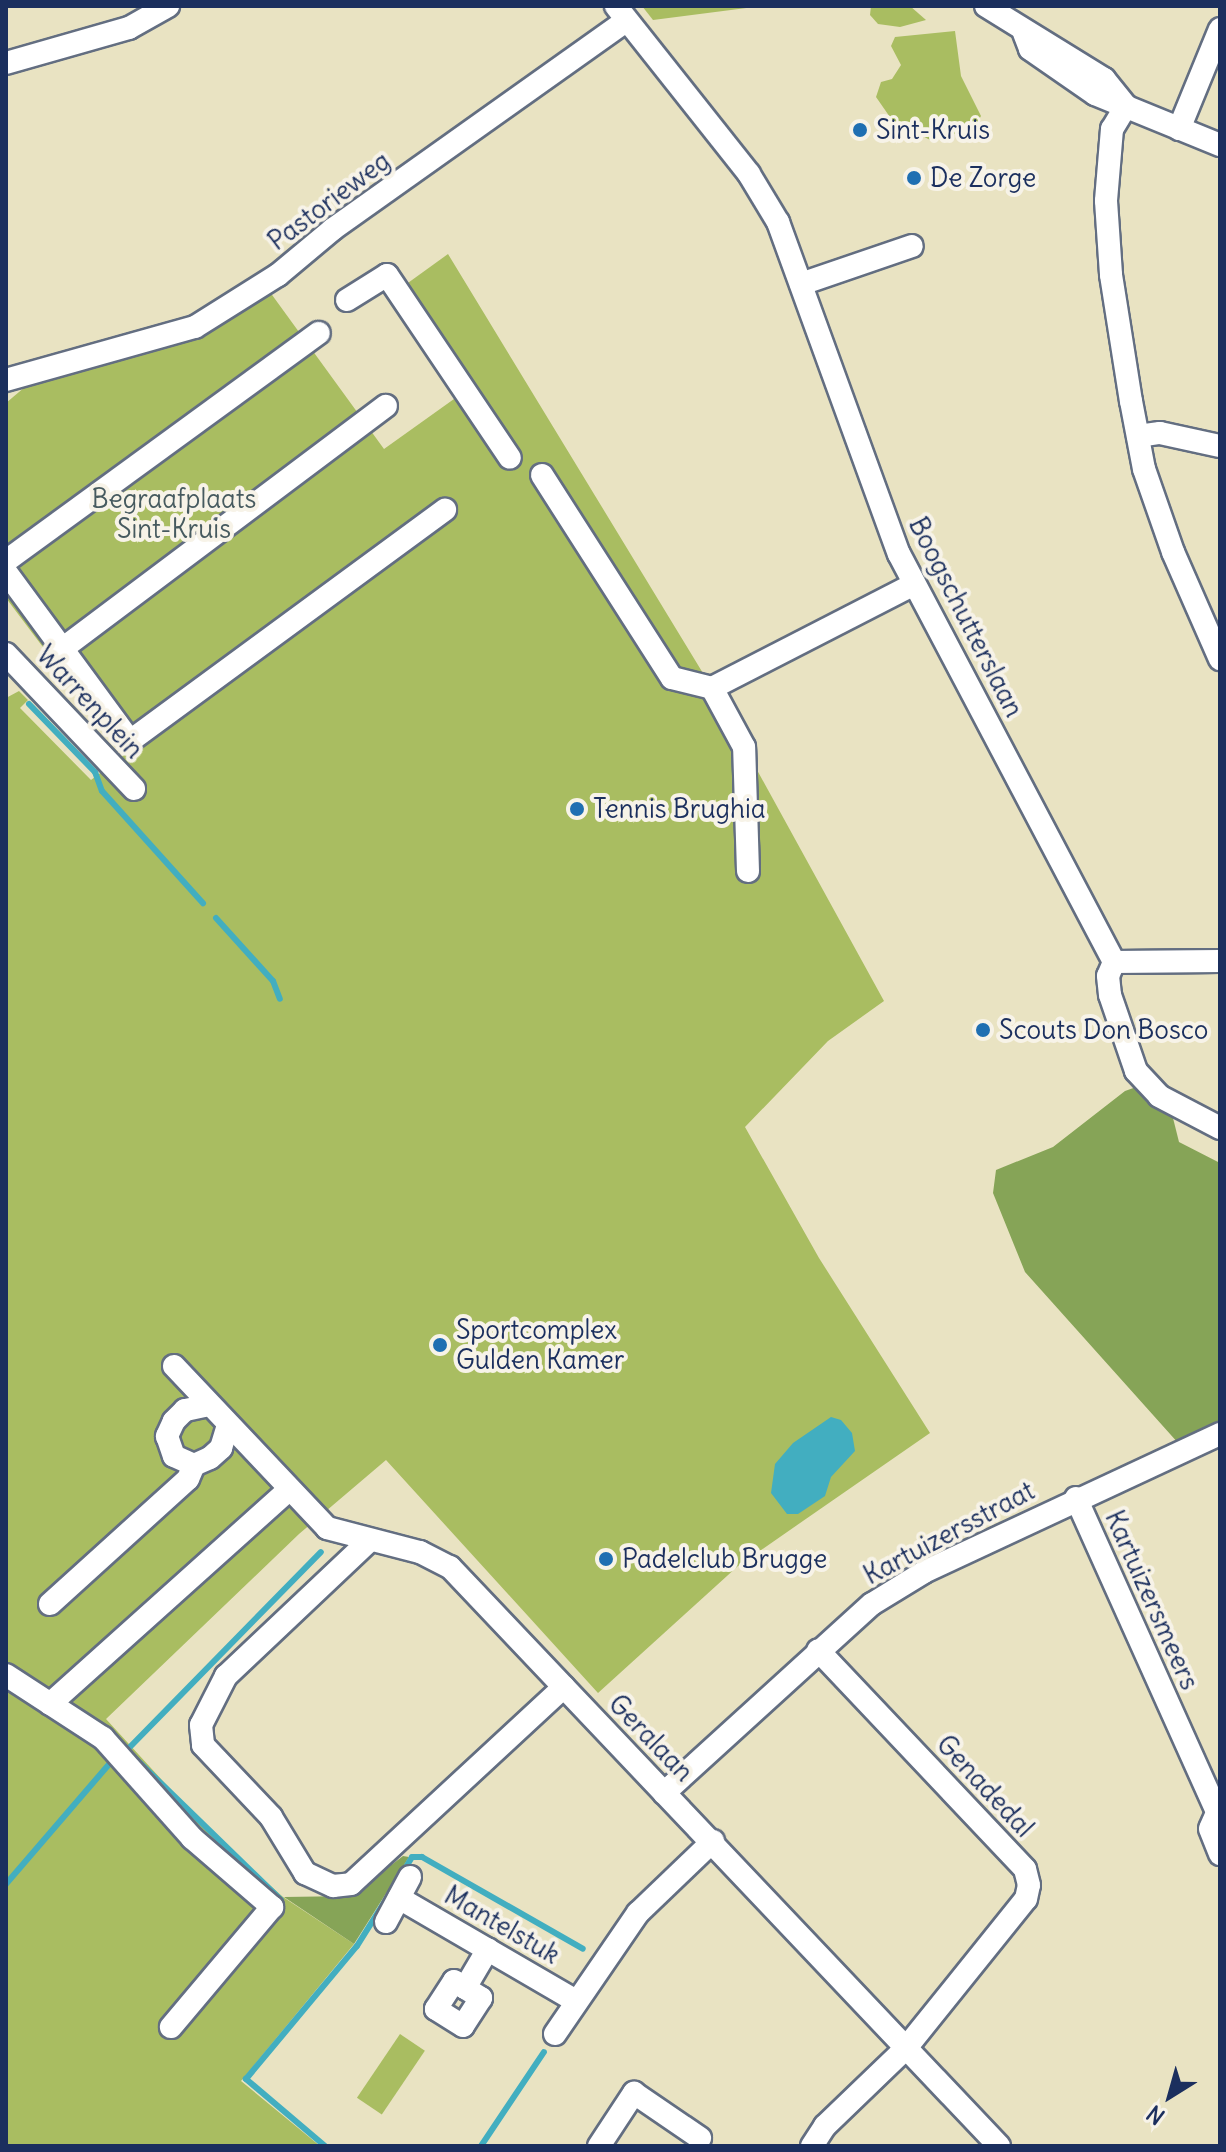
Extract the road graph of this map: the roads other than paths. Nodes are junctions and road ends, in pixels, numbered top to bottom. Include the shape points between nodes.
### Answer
1 (168, 6) edge
2 (986, 6) edge
3 (621, 13) edge
4 (1220, 29) edge
5 (6, 63) edge
6 (1126, 106) junction
7 (1179, 129) junction
8 (1220, 145) edge
9 (912, 246) dead end
10 (801, 284) junction
11 (347, 300) dead end
12 (319, 333) dead end
13 (17, 379) edge
14 (386, 406) dead end
15 (1138, 436) junction
16 (1220, 446) edge
17 (510, 458) dead end
18 (542, 475) dead end
19 (445, 510) dead end
20 (6, 561) edge
21 (6, 572) edge
22 (914, 584) junction
23 (62, 649) junction
24 (6, 654) edge
25 (1220, 659) edge
26 (712, 688) junction
27 (134, 789) dead end
28 (748, 871) dead end
29 (1220, 961) edge
30 (1114, 962) junction
31 (1220, 1128) edge
32 (174, 1366) dead end
33 (209, 1405) junction
34 (228, 1425) junction
35 (1220, 1434) edge
36 (194, 1465) junction
37 (287, 1491) junction
38 (1076, 1498) junction
39 (369, 1541) junction
40 (50, 1604) dead end
41 (818, 1650) junction
42 (6, 1675) edge
43 (564, 1687) junction
44 (50, 1704) junction
45 (664, 1793) junction
46 (1218, 1816) edge
47 (713, 1841) junction
48 (1220, 1854) edge
49 (410, 1877) dead end
50 (399, 1898) junction
51 (386, 1922) dead end
52 (488, 1949) junction
53 (465, 1988) dead end
54 (576, 2001) junction
55 (171, 2027) dead end
56 (555, 2034) dead end
57 (906, 2048) junction
58 (700, 2138) dead end
59 (599, 2146) edge
60 (812, 2146) edge
61 (999, 2146) edge

1 - 5 street via 129,28
2 - 6 street via 1024,33 1030,49 1095,94
3 - 10 street, Boogschutterslaan via 751,177 778,222
3 - 13 street, Pastorieweg via 278,275 195,327
4 - 7 street
6 - 7 street
6 - 15 street via 1112,129 1106,201 1111,275
7 - 8 street
9 - 10 street
10 - 22 street, Boogschutterslaan via 870,486
11 - 17 street via 387,275
12 - 20 street
14 - 23 street
15 - 16 street via 1160,433
15 - 25 street via 1173,552
18 - 26 street via 672,678
19 - 23 street via 130,741
21 - 23 street
22 - 26 street
22 - 30 street, Boogschutterslaan
24 - 27 street, Warrenplein
26 - 28 street via 744,747
29 - 30 street
30 - 31 street via 1108,976 1110,995 1136,1071 1159,1096
32 - 33 street
33 - 34 street
33 - 36 street via 185,1410 167,1436 174,1456
34 - 36 street via 221,1448
34 - 37 street, Geralaan
35 - 38 street, Kartuizersstraat
36 - 40 street via 188,1479
37 - 39 street, Geralaan via 327,1528
37 - 44 street
38 - 41 street, Kartuizersstraat via 924,1572 872,1604
38 - 46 street, Kartuizersmeers
39 - 43 street, Geralaan via 420,1552 450,1567
39 - 43 street via 226,1676 201,1725 203,1745 271,1817 305,1873 333,1886 351,1884
41 - 45 street, Kartuizersstraat
41 - 57 street, Genadedal via 1025,1869 1029,1885 1026,1899
42 - 44 street
43 - 45 street, Geralaan
44 - 55 street via 103,1738 192,1838 272,1907
45 - 47 street, Geralaan
46 - 48 street, Kartuizersmeers via 1210,1829
47 - 54 street via 638,1913
47 - 57 street, Geralaan
49 - 50 street
50 - 51 street
50 - 52 street, Mantelstuk
52 - 53 street
52 - 54 street, Mantelstuk
54 - 56 street
57 - 60 street, Genadedal via 825,2126
57 - 61 street, Geralaan
58 - 59 street via 634,2093

